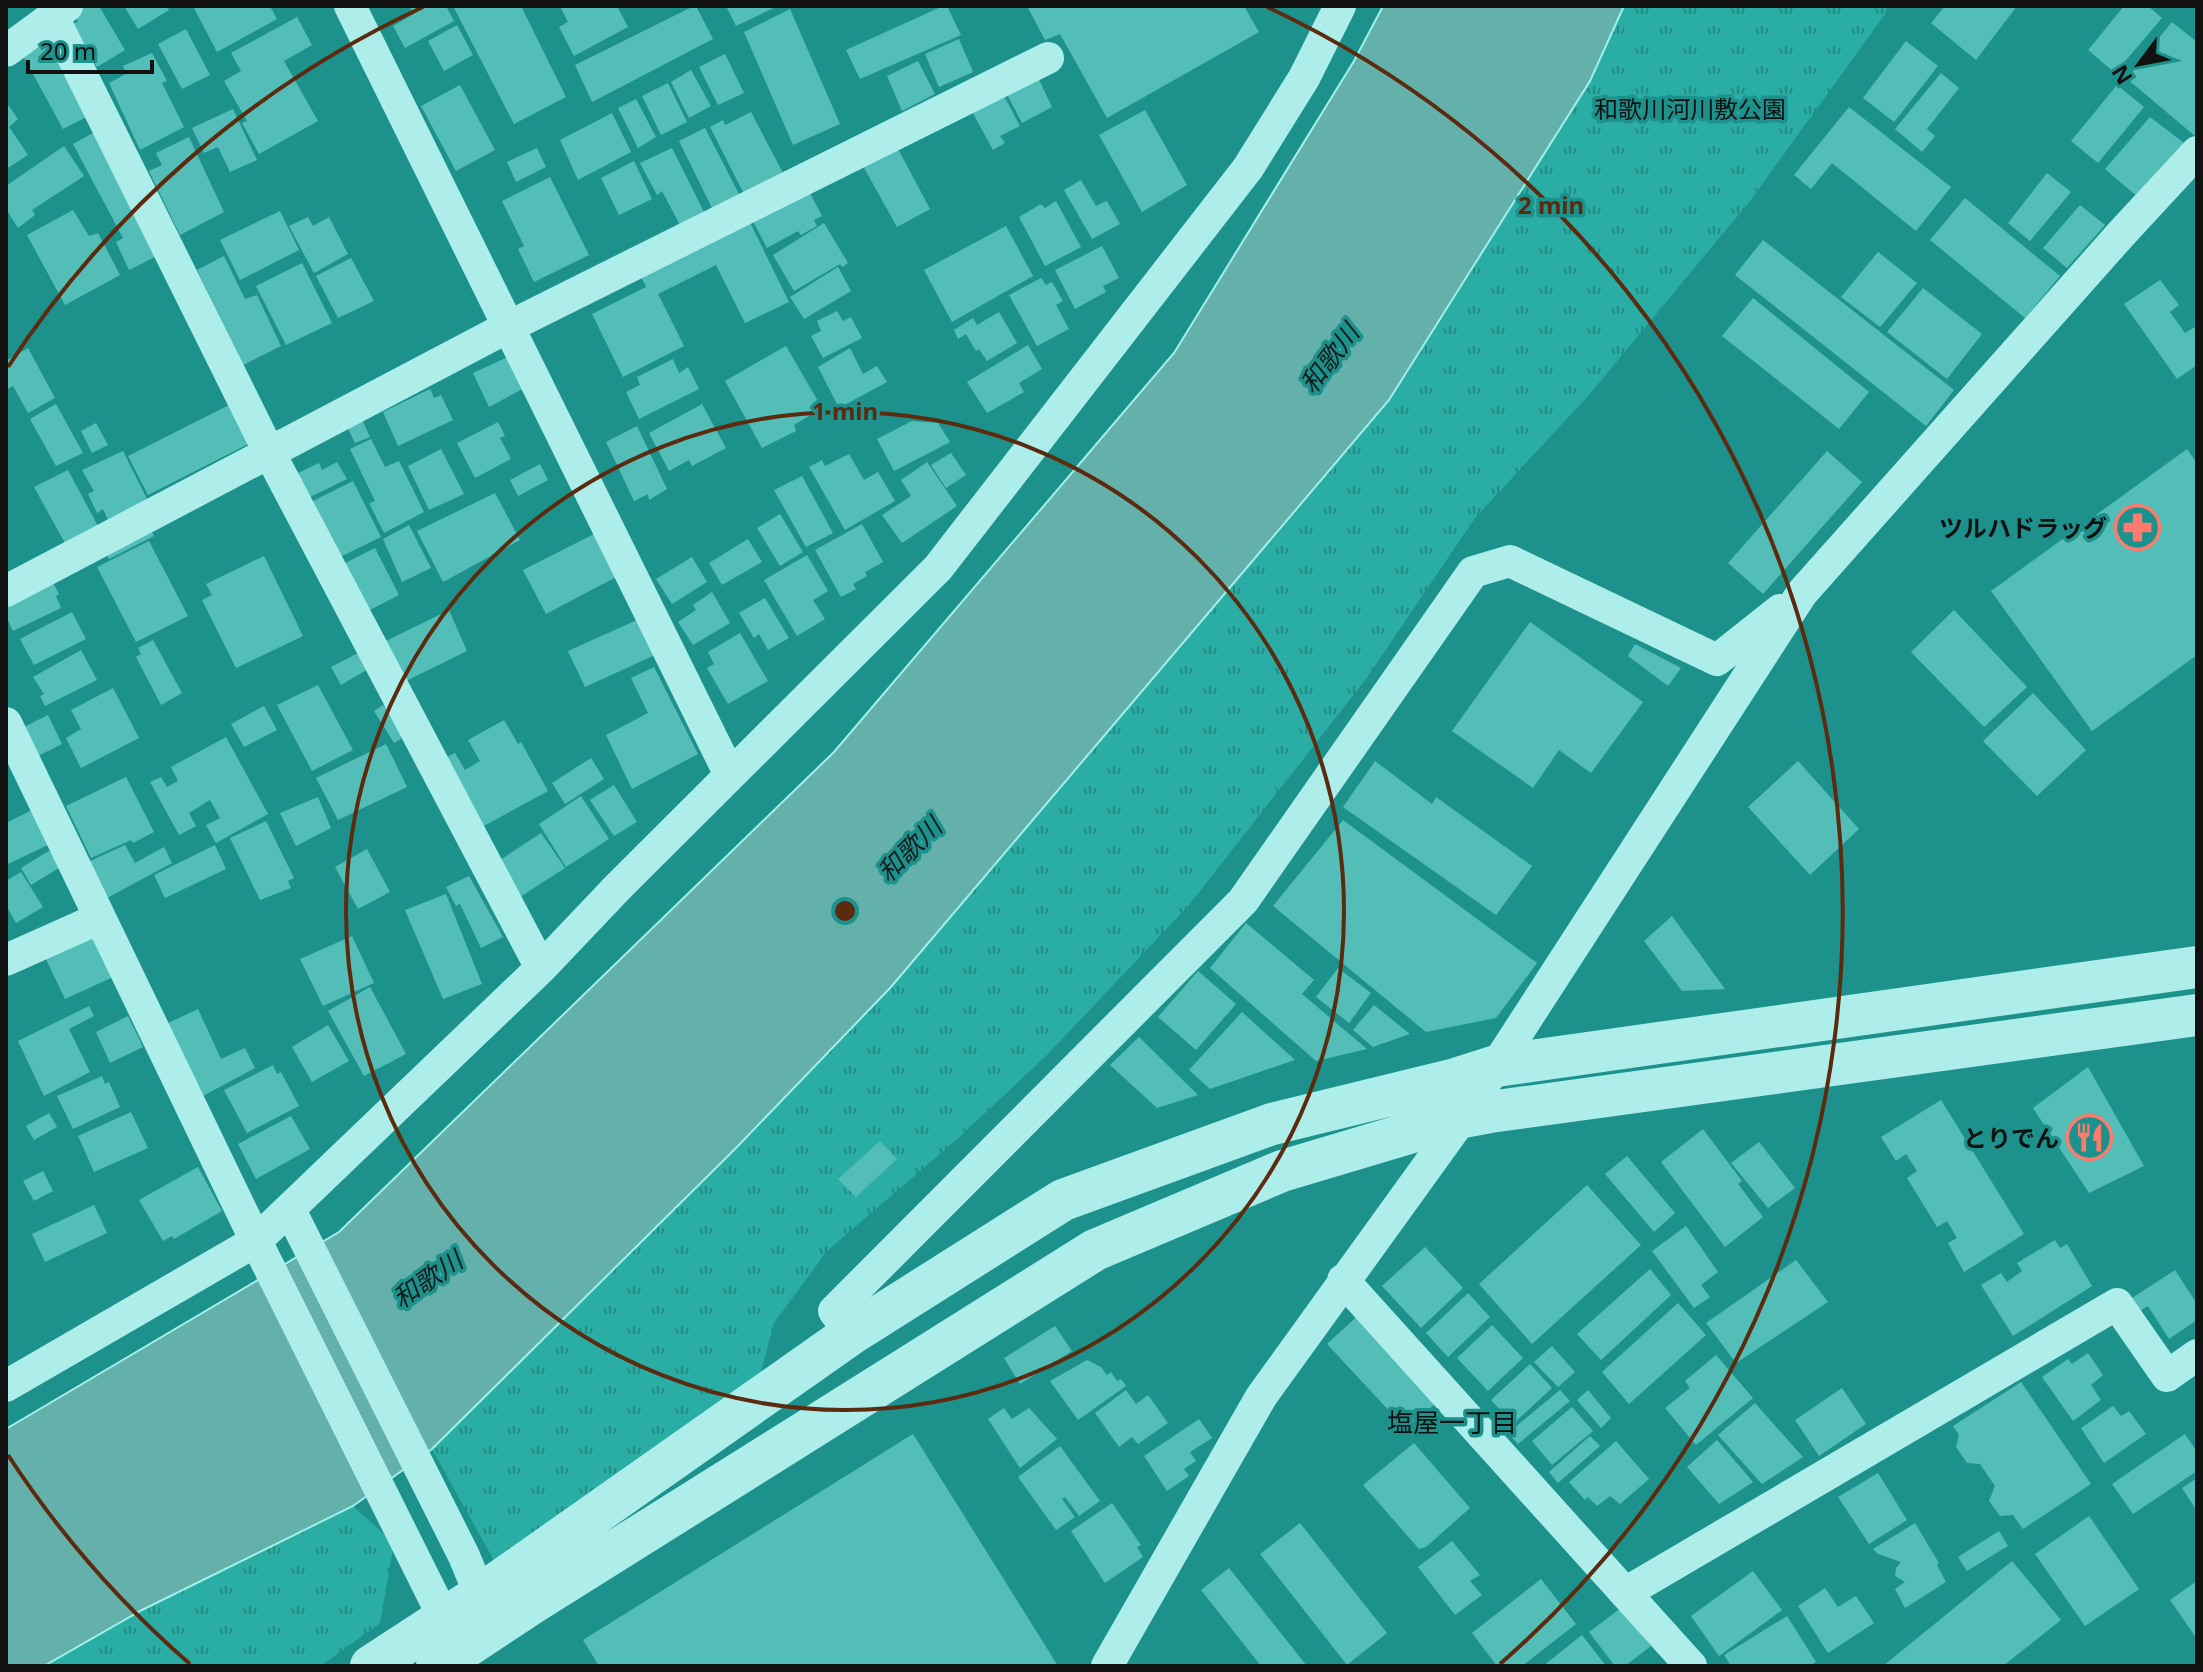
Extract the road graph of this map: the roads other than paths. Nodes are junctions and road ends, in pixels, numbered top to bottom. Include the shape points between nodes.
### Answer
1 (350, 6) edge
2 (1340, 6) edge
3 (60, 11) edge
4 (6, 51) edge
5 (1048, 58) dead end
6 (2197, 152) edge
7 (508, 327) junction
8 (269, 452) junction
9 (6, 591) edge
10 (1802, 593) junction
11 (6, 723) edge
12 (730, 775) junction
13 (100, 918) junction
14 (6, 960) edge
15 (2197, 967) edge
16 (541, 968) junction
17 (2197, 1015) edge
18 (1496, 1066) junction
19 (1463, 1117) junction
20 (290, 1210) junction
21 (263, 1254) junction
22 (1343, 1280) junction
23 (851, 1334) junction
24 (2197, 1355) edge
25 (6, 1386) edge
26 (1625, 1593) junction
27 (480, 1595) junction
28 (447, 1639) edge
29 (371, 1666) edge
30 (1107, 1666) edge
31 (1691, 1666) edge

1 - 7 street
2 - 12 street via 1304,78 1248,168 938,568
3 - 4 street
3 - 8 street
5 - 7 street
6 - 10 street
7 - 8 street
7 - 12 street
8 - 9 street
8 - 16 street
10 - 18 street
10 - 23 street via 1717,660 1510,561 1473,572 1243,901 834,1311
11 - 13 street
12 - 16 street
13 - 14 street
13 - 21 street
15 - 18 street
16 - 20 street
17 - 19 street
18 - 19 street
18 - 23 street via 1272,1124 1063,1200
19 - 22 street
19 - 28 street via 1282,1171 1095,1250
20 - 21 street
20 - 27 street
21 - 25 street
21 - 28 street
22 - 26 street
22 - 30 street via 1261,1397
23 - 27 street
24 - 26 street via 2167,1376 2117,1304
26 - 31 street
27 - 28 street
28 - 29 street

